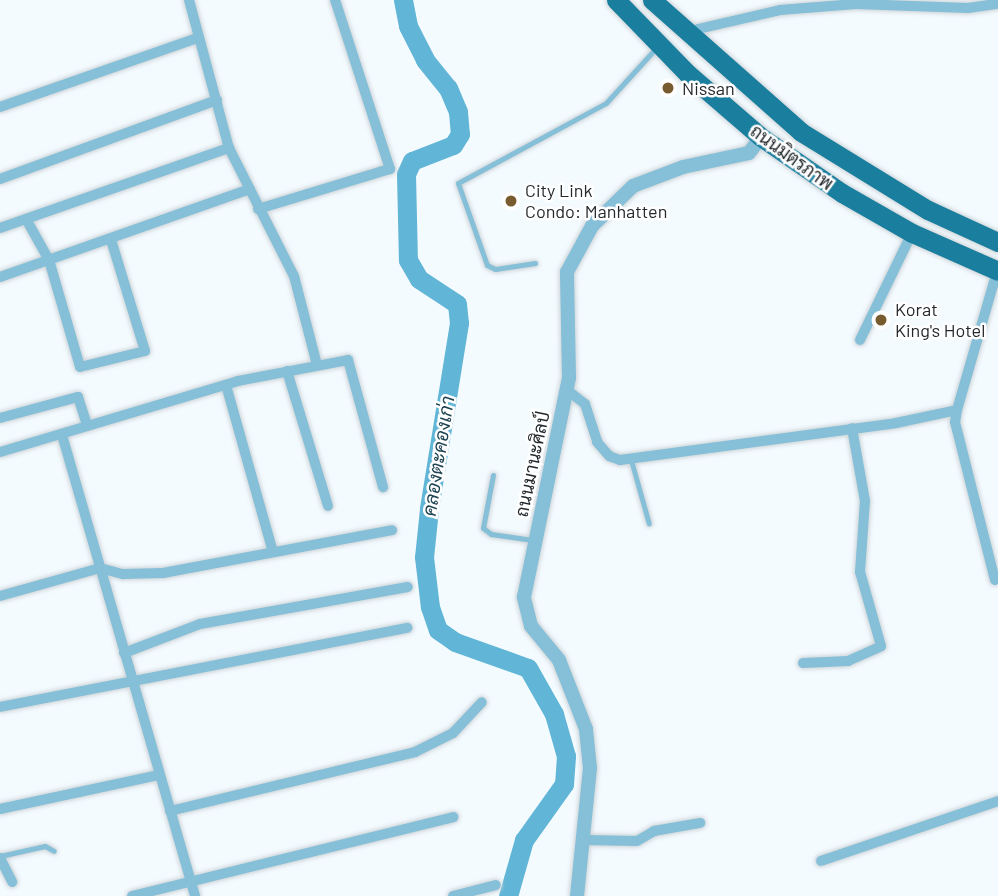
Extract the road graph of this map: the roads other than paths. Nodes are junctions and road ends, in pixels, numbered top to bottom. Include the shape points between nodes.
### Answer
1 (190, 0) edge
2 (335, 0) edge
3 (616, 0) edge
4 (652, 0) edge
5 (856, 2) edge
6 (998, 4) edge
7 (690, 37) junction
8 (197, 38) junction
9 (658, 46) junction
10 (217, 100) junction
11 (0, 107) edge
12 (761, 137) junction
13 (229, 148) junction
14 (0, 179) edge
15 (250, 189) junction
16 (258, 209) junction
17 (26, 219) junction
18 (0, 228) edge
19 (912, 233) junction
20 (111, 240) junction
21 (998, 242) edge
22 (49, 260) junction
23 (535, 263) dead end
24 (998, 271) edge
25 (0, 276) edge
26 (860, 340) dead end
27 (317, 365) junction
28 (287, 371) junction
29 (226, 384) junction
30 (567, 390) junction
31 (957, 410) junction
32 (0, 418) edge
33 (88, 425) junction
34 (852, 428) junction
35 (62, 435) junction
36 (0, 452) edge
37 (631, 460) junction
38 (492, 475) dead end
39 (383, 487) dead end
40 (328, 506) dead end
41 (649, 524) dead end
42 (392, 530) dead end
43 (536, 540) junction
44 (272, 549) junction
45 (100, 568) junction
46 (995, 580) dead end
47 (408, 587) dead end
48 (0, 591) edge
49 (407, 628) dead end
50 (124, 653) junction
51 (803, 663) dead end
52 (131, 678) junction
53 (482, 702) dead end
54 (0, 707) edge
55 (159, 775) junction
56 (997, 805) edge
57 (0, 808) edge
58 (170, 811) junction
59 (453, 817) dead end
60 (700, 823) dead end
61 (584, 840) junction
62 (54, 851) dead end
63 (0, 857) edge
64 (821, 861) dead end
65 (12, 882) dead end
66 (496, 885) dead end
67 (193, 890) edge
68 (132, 896) edge
69 (453, 896) edge
70 (577, 896) edge

1 - 8 street
2 - 16 street via 390,169
3 - 9 highway, ถนนมิตรภาพ
4 - 7 highway, ถนนมิตรภาพ
5 - 6 street via 954,8
5 - 7 street via 780,10 698,29
7 - 21 highway, ถนนมิตรภาพ via 810,139 928,210
8 - 10 street
8 - 11 street
9 - 12 highway, ถนนมิตรภาพ
9 - 23 lane via 606,103 458,183 486,265 495,269
10 - 13 street
10 - 14 street
12 - 19 highway, ถนนมิตรภาพ via 842,193
12 - 30 street, ถนนมานะศิลป์ via 749,153 683,167 633,186 592,226 567,272
13 - 15 street
13 - 17 street
15 - 16 street
15 - 20 street
16 - 27 street via 294,276
17 - 18 street
17 - 22 street
19 - 24 highway, ถนนมิตรภาพ
19 - 26 street
20 - 22 street
20 - 22 street via 145,351 80,367
22 - 25 street
24 - 31 street
27 - 28 street
27 - 39 street via 348,360
28 - 29 street
28 - 40 street
29 - 33 street
29 - 44 street
30 - 37 street via 585,404 597,442 609,456
30 - 43 street, ถนนมานะศิลป์
31 - 34 street
31 - 46 street via 955,422
32 - 33 street via 78,397
33 - 35 street
34 - 37 street
34 - 51 street via 865,501 860,572 881,646 848,661
35 - 36 street
35 - 45 street
37 - 41 lane
38 - 43 lane via 483,528 491,534
42 - 44 street
43 - 61 street, ถนนมานะศิลป์ via 526,612 559,660 586,729 590,768
44 - 45 street via 163,573 122,575
45 - 48 street
45 - 50 street
47 - 50 street via 200,624
49 - 52 street
50 - 52 street
52 - 54 street
52 - 55 street
53 - 58 street via 453,733 415,752
55 - 57 street
55 - 58 street
56 - 64 street
58 - 67 street
59 - 67 street
60 - 61 street via 654,831 637,841
61 - 70 street, ถนนมานะศิลป์
62 - 63 lane via 45,846
63 - 65 street
66 - 69 street
67 - 68 street

